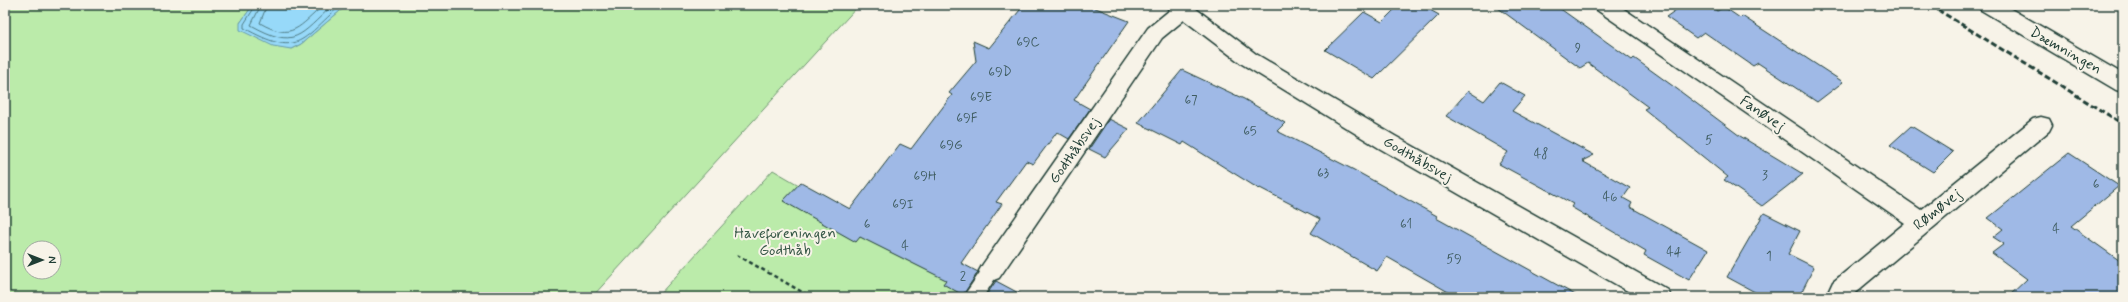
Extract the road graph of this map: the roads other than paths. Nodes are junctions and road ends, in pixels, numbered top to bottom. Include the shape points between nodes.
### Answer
1 (1604, 5) edge
2 (1988, 5) edge
3 (1180, 7) edge
4 (2123, 84) edge
5 (2041, 125) dead end
6 (1921, 222) junction
7 (991, 271) joint
8 (972, 297) edge
9 (1659, 297) edge
10 (1838, 297) edge

1 - 6 street, Fanøvej
2 - 4 street, Dæmningen
3 - 7 street, Godthåbsvej via 1155,33
3 - 9 street, Godthåbsvej via 1249,59 1387,142
5 - 6 street, Rømøvej
6 - 10 street, Rømøvej via 1841,289
7 - 8 lane, Godthåbsvej

